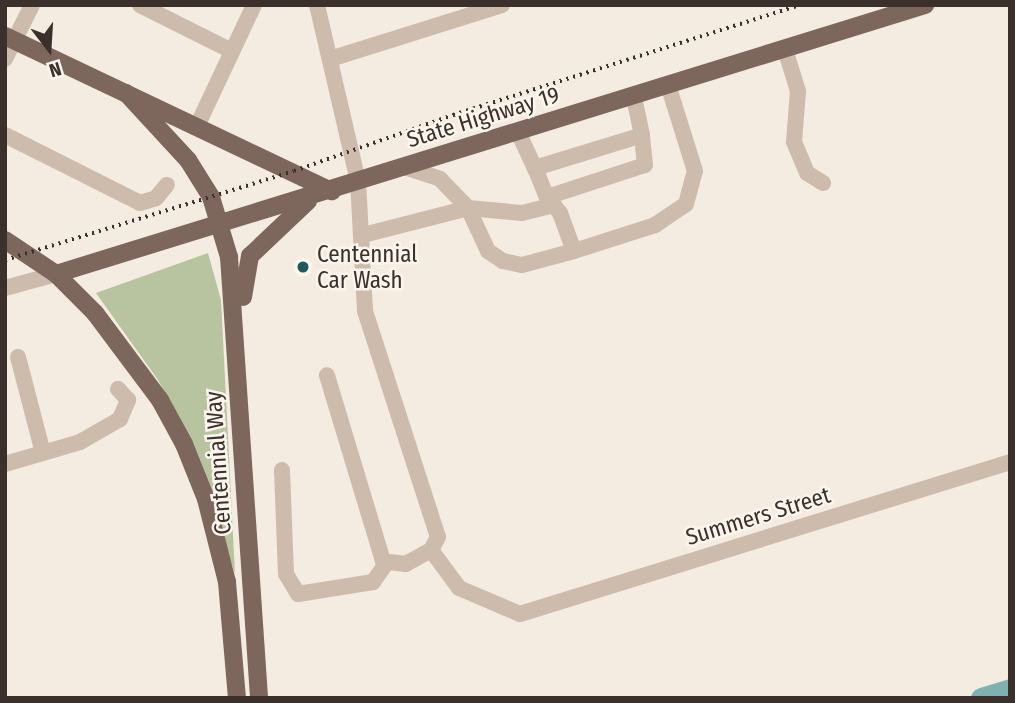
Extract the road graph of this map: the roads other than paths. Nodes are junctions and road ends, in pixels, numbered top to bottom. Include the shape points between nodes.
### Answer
1 (32, 5) edge
2 (140, 5) edge
3 (254, 5) edge
4 (317, 5) edge
5 (502, 5) edge
6 (925, 5) edge
7 (10, 38) edge
8 (785, 49) junction
9 (232, 51) junction
10 (330, 59) junction
11 (5, 60) edge
12 (668, 85) junction
13 (126, 93) junction
14 (634, 96) junction
15 (198, 124) junction
16 (518, 132) junction
17 (5, 135) edge
18 (642, 135) junction
19 (404, 167) junction
20 (535, 167) junction
21 (358, 181) junction
22 (822, 183) dead end
23 (167, 185) dead end
24 (332, 191) junction
25 (310, 198) junction
26 (550, 201) junction
27 (468, 208) junction
28 (222, 225) junction
29 (363, 235) junction
30 (5, 240) edge
31 (574, 251) junction
32 (56, 274) junction
33 (5, 288) edge
34 (18, 358) dead end
35 (327, 375) dead end
36 (118, 389) dead end
37 (43, 453) junction
38 (1010, 462) edge
39 (5, 464) edge
40 (282, 470) dead end
41 (246, 519) junction
42 (431, 550) junction
43 (387, 562) junction
44 (237, 698) edge
45 (258, 698) edge

1 - 7 street
2 - 9 street
3 - 9 street
4 - 10 street
5 - 10 street
6 - 8 main road, State Highway 19
7 - 11 street
7 - 13 main road
8 - 12 main road, State Highway 19
8 - 22 street via 798,91 794,142 807,173
9 - 15 street
10 - 21 street
12 - 14 main road, State Highway 19
12 - 31 street via 695,171 685,204 674,214
13 - 15 main road
13 - 28 main road, Centennial Way via 188,160
14 - 16 main road, State Highway 19
14 - 18 street
15 - 24 main road
16 - 19 main road, State Highway 19
16 - 20 street
17 - 23 street via 140,203 156,198
18 - 20 street
18 - 26 street via 645,165
19 - 21 main road, State Highway 19
19 - 27 street via 440,179
20 - 26 street
21 - 24 main road, State Highway 19
21 - 29 street
24 - 25 main road, State Highway 19
25 - 28 main road, State Highway 19
25 - 41 main road via 258,246 245,268 242,284 254,487
26 - 27 street via 522,213
26 - 31 street
27 - 29 street
27 - 31 street via 488,251 503,261 522,265
28 - 32 main road, State Highway 19
28 - 41 main road, Centennial Way via 232,277
29 - 42 street via 365,311 438,537
30 - 32 main road, Centennial Way
32 - 33 street
32 - 44 main road, Centennial Way via 136,364 184,444 206,499 227,582
34 - 37 street
35 - 43 street via 383,561
36 - 37 street via 128,400 120,419 80,442
37 - 39 street
38 - 42 street, Summers Street via 520,614 459,588
40 - 43 street via 286,574 298,594 373,582
41 - 45 main road, Centennial Way
42 - 43 street via 406,564

